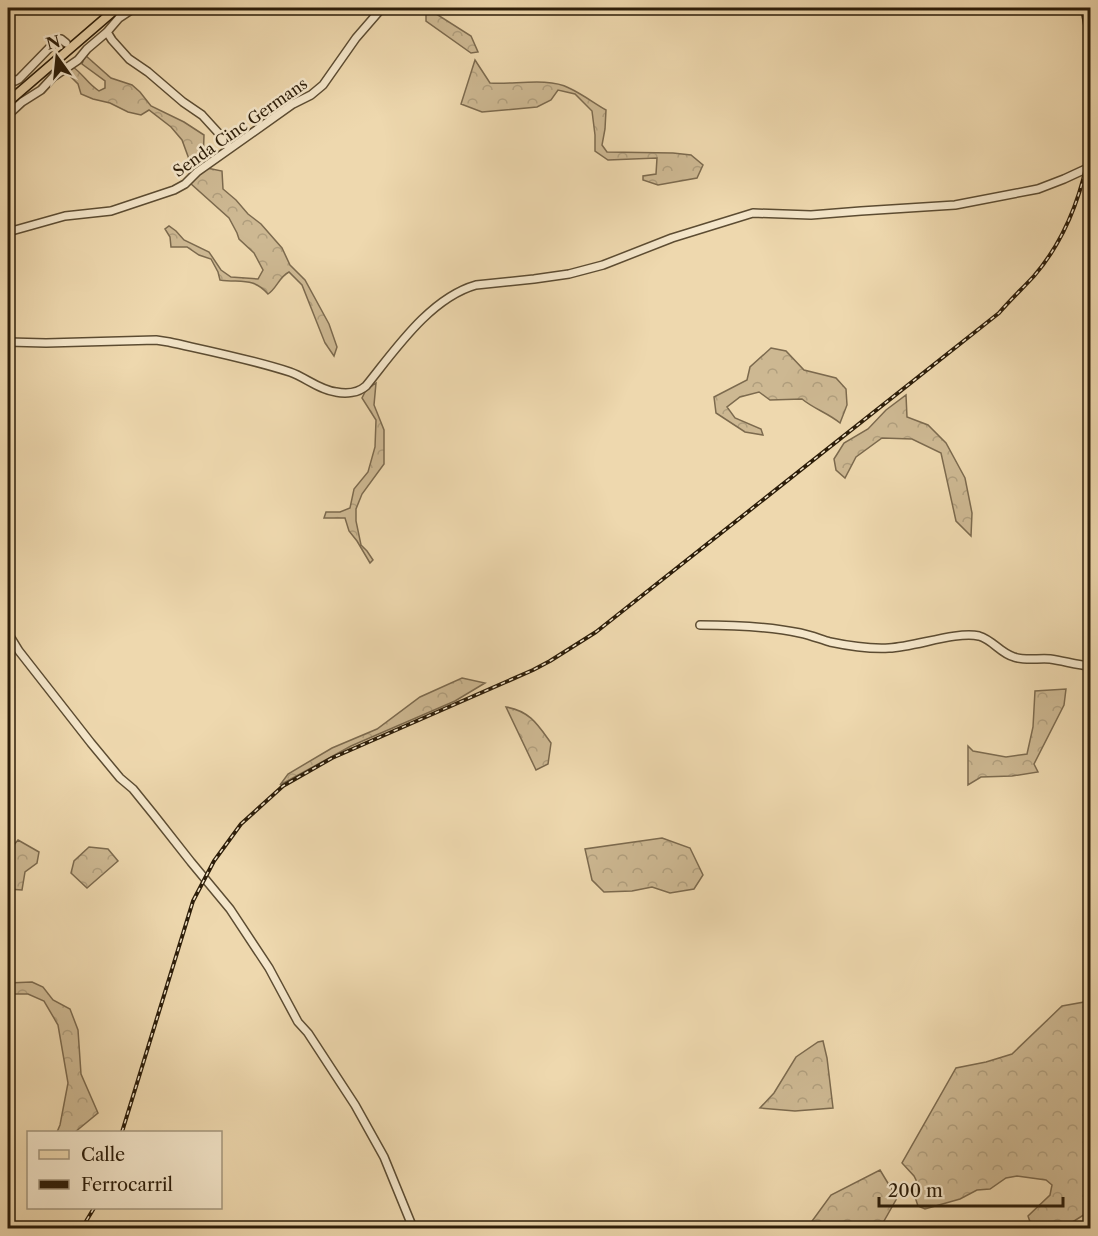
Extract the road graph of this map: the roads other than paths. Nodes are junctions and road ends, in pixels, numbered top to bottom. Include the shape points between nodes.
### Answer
1 (117, 8) edge
2 (134, 8) edge
3 (382, 8) edge
4 (107, 32) junction
5 (66, 44) dead end
6 (72, 51) dead end
7 (78, 60) junction
8 (8, 75) edge
9 (8, 102) edge
10 (8, 116) edge
11 (230, 149) junction
12 (1090, 167) edge
13 (8, 232) edge
14 (8, 342) edge
15 (700, 626) dead end
16 (8, 633) edge
17 (1090, 666) edge
18 (412, 1228) edge

1 - 9 main road
2 - 4 street
3 - 11 street, Senda Cinc Germans via 323,85
4 - 7 street
4 - 11 street via 129,59 202,115
5 - 8 street via 57,40 19,79 15,81
6 - 7 street
7 - 10 street
11 - 13 street, Senda Cinc Germans via 174,190 111,211 64,216
12 - 14 street via 1038,189 955,205 823,215 753,213 569,274 476,285 439,305 413,329 366,386 356,392 333,392 277,368 162,341
15 - 17 street via 786,630 871,648 979,636 1014,658
16 - 18 street via 91,743 230,909 298,1022 355,1105 384,1157

